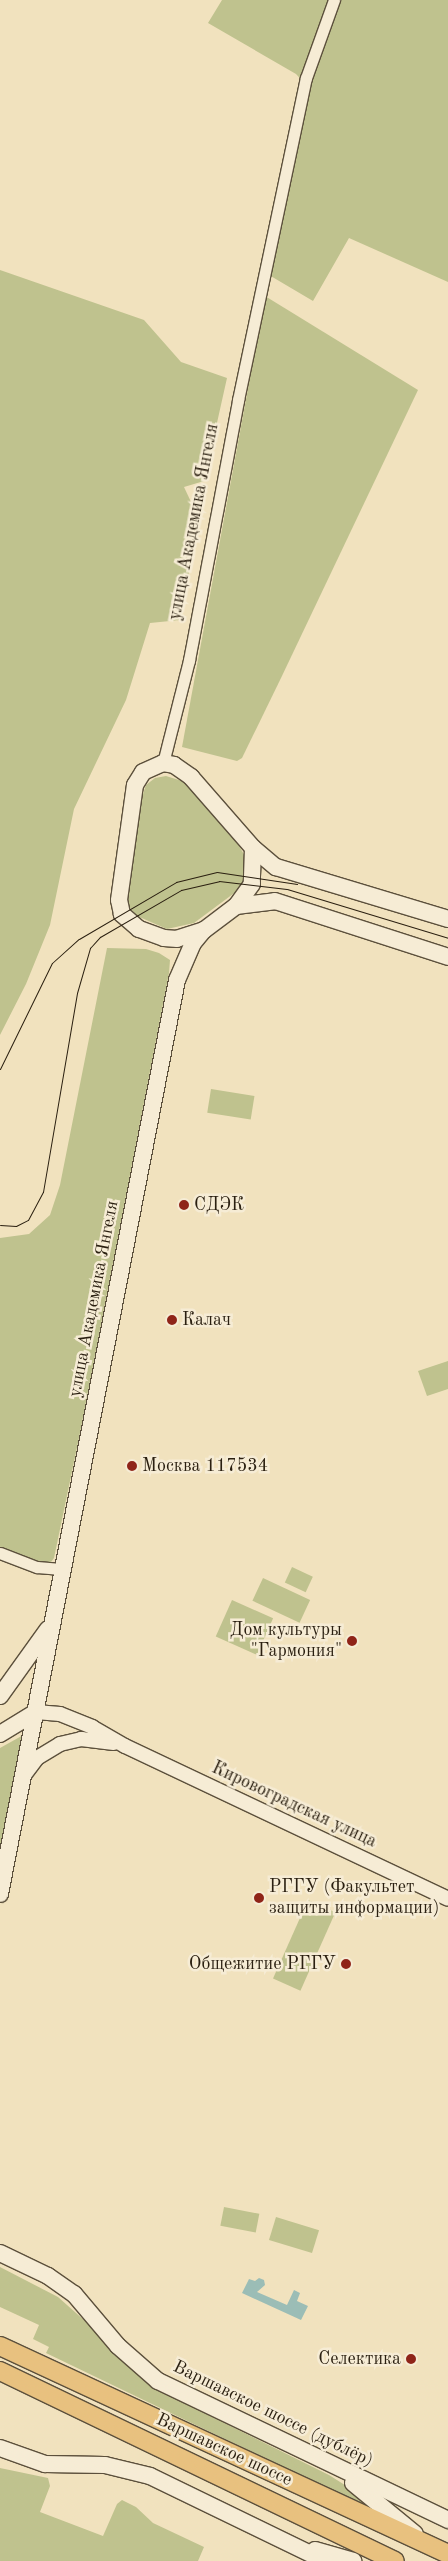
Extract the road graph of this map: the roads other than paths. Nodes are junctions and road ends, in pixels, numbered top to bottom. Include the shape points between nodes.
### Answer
1 (334, 0) edge
2 (163, 763) junction
3 (253, 848) junction
4 (236, 906) junction
5 (448, 919) edge
6 (139, 929) junction
7 (204, 930) junction
8 (448, 957) edge
9 (177, 980) junction
10 (0, 1553) edge
11 (61, 1569) junction
12 (50, 1627) junction
13 (0, 1696) edge
14 (36, 1712) junction
15 (0, 1734) edge
16 (125, 1746) junction
17 (25, 1774) junction
18 (0, 1894) edge
19 (448, 1899) edge
20 (0, 2253) edge
21 (0, 2346) edge
22 (0, 2371) edge
23 (0, 2448) edge
24 (327, 2464) junction
25 (448, 2520) edge
26 (296, 2545) junction
27 (429, 2545) junction
28 (448, 2554) edge
29 (325, 2561) edge
30 (353, 2561) edge
31 (395, 2561) edge

1 - 2 street, улица Академика Янгеля via 306,78 261,288 189,660
2 - 3 main road via 174,765 191,777
2 - 6 main road via 143,772 135,785 131,812 119,900 122,914
3 - 4 main road via 252,884
3 - 5 main road via 276,867
4 - 7 main road
4 - 8 main road via 275,901
6 - 7 main road via 177,939
6 - 9 main road via 172,949 177,958
7 - 9 main road via 193,943
9 - 11 main road, улица Академика Янгеля
10 - 11 street via 37,1567
11 - 12 main road, улица Академика Янгеля
12 - 13 main road, улица Академика Янгеля
12 - 14 main road, улица Академика Янгеля
14 - 15 main road
14 - 16 street, Кировоградская улица via 75,1719
14 - 17 main road, улица Академика Янгеля
16 - 17 street, Кировоградская улица via 90,1740 60,1744 37,1758
16 - 19 street, Кировоградская улица
17 - 18 main road, улица Академика Янгеля
20 - 24 main road, Варшавское шоссе (дублёр) via 48,2276 74,2294 118,2346 158,2381
21 - 27 main road, Варшавское шоссе
22 - 31 main road, Варшавское шоссе
23 - 26 main road via 45,2464 105,2465 150,2476
24 - 25 main road, Варшавское шоссе (дублёр)
24 - 27 main road
26 - 29 main road
26 - 30 main road
27 - 28 main road, Варшавское шоссе

